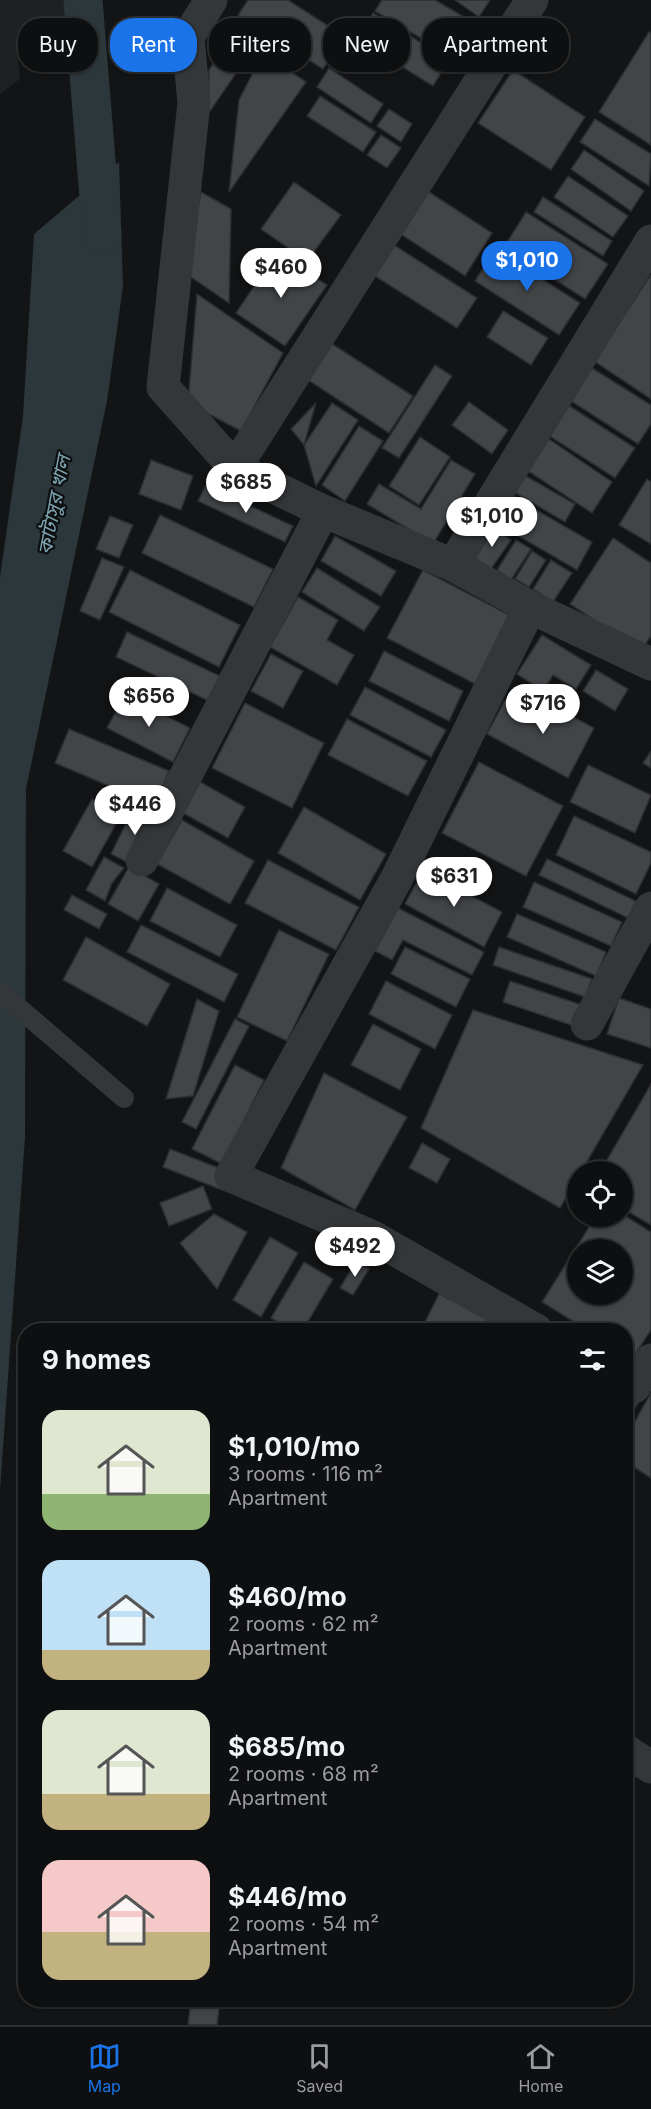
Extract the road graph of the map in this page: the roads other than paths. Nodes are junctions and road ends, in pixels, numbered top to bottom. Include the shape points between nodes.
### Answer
1 (211, 0) edge
2 (532, 0) edge
3 (651, 241) edge
4 (235, 468) junction
5 (323, 511) junction
6 (453, 565) junction
7 (530, 607) junction
8 (651, 664) edge
9 (142, 860) dead end
10 (651, 908) edge
11 (0, 992) edge
12 (587, 1024) dead end
13 (124, 1098) dead end
14 (524, 1323) edge
15 (651, 1360) edge
16 (633, 1386) edge
17 (633, 1755) edge
18 (651, 1767) edge

1 - 4 street via 188,36 194,103 163,387
2 - 4 street
3 - 6 street
4 - 5 street
5 - 6 street
5 - 9 street
6 - 7 street
7 - 8 street
7 - 14 street via 397,878 231,1176 373,1238
10 - 12 street
11 - 13 lane
15 - 16 street
17 - 18 street

